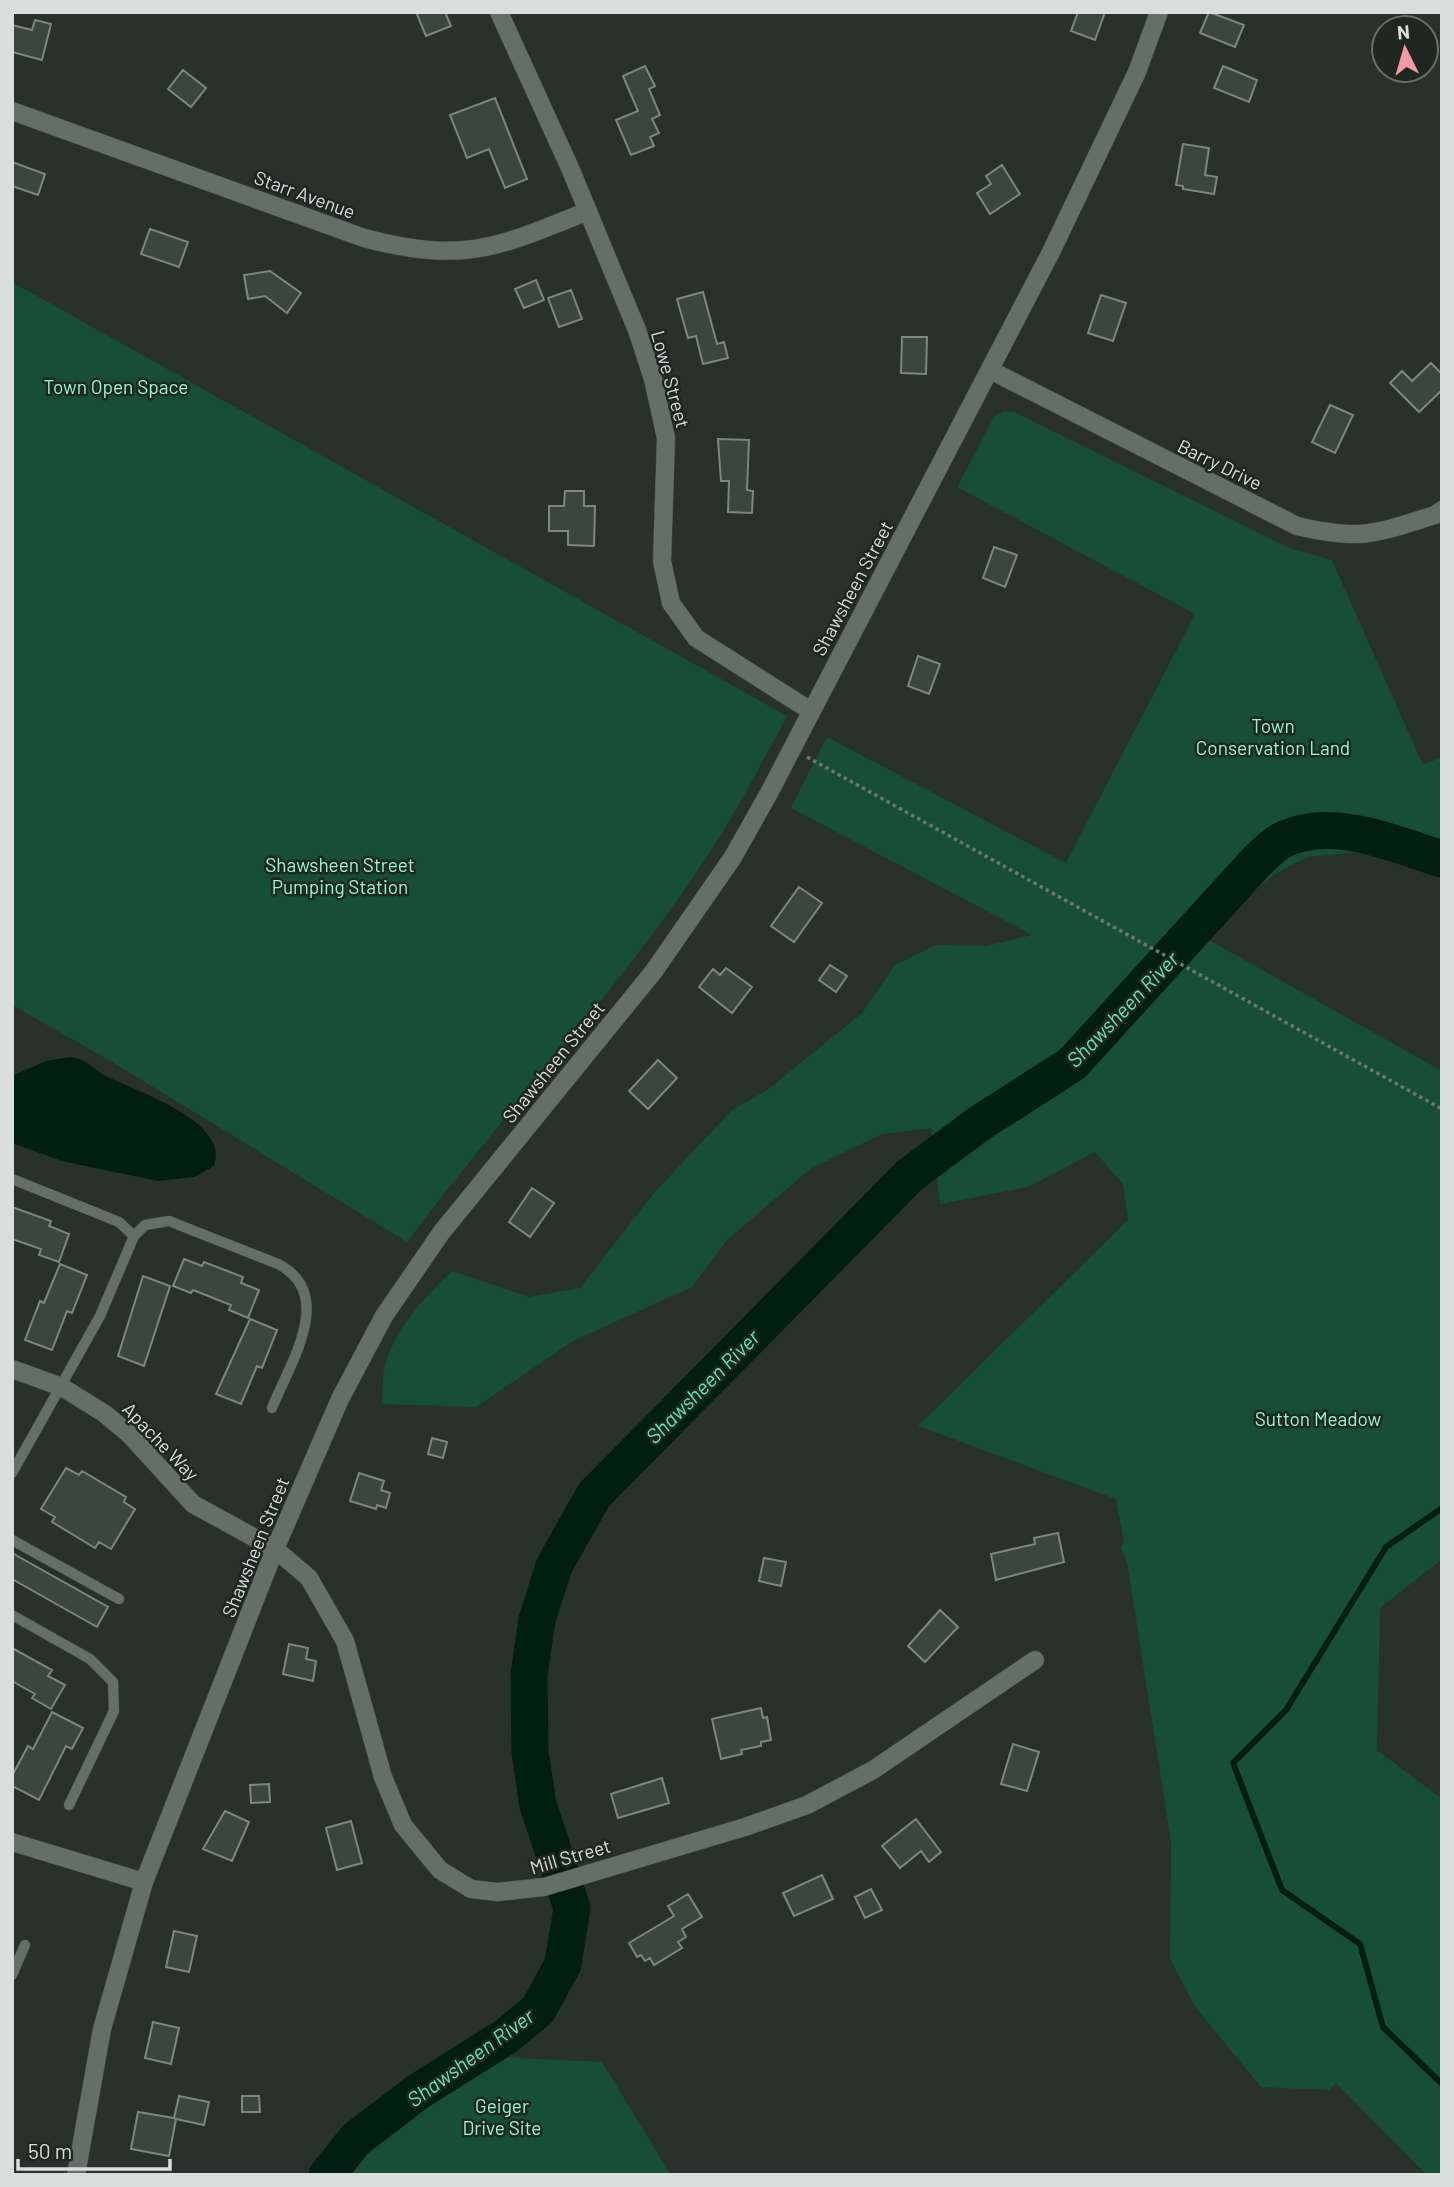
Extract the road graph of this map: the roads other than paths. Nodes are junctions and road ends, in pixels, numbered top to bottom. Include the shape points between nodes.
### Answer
1 (499, 12) edge
2 (1159, 12) edge
3 (12, 111) edge
4 (588, 211) junction
5 (990, 370) junction
6 (1442, 510) edge
7 (811, 711) junction
8 (12, 1179) edge
9 (134, 1236) junction
10 (12, 1370) edge
11 (62, 1387) junction
12 (272, 1408) dead end
13 (12, 1473) edge
14 (12, 1540) edge
15 (275, 1549) junction
16 (119, 1599) dead end
17 (12, 1615) edge
18 (1035, 1660) dead end
19 (69, 1805) dead end
20 (12, 1842) edge
21 (144, 1882) junction
22 (25, 1945) dead end
23 (12, 1975) edge
24 (76, 2175) edge

1 - 4 street, Lowe Street
2 - 5 street, Shawsheen Street via 1089,175
3 - 4 street, Starr Avenue via 364,238 406,248 437,253 476,250
4 - 7 street, Lowe Street via 643,346 663,418 662,561 671,603 696,638
5 - 6 street, Barry Drive via 1297,526 1336,535 1375,534
5 - 7 street, Shawsheen Street
7 - 15 street, Shawsheen Street via 733,857 690,922 590,1052 440,1233 400,1290 340,1399
8 - 9 lane via 119,1222
9 - 11 lane via 100,1316
9 - 12 lane via 145,1226 169,1221 278,1264 298,1279 306,1294 307,1319
10 - 11 street, Apache Way
11 - 13 lane
11 - 15 street, Apache Way via 129,1434 193,1504
14 - 16 lane
15 - 18 street, Mill Street via 317,1589 345,1641 383,1777 403,1825 448,1877 471,1889 506,1892 544,1887 745,1827 824,1798 940,1727
15 - 21 street, Shawsheen Street
17 - 19 lane via 90,1659 114,1687 114,1711
20 - 21 street
21 - 24 street, Shawsheen Street via 102,2029
22 - 23 lane

